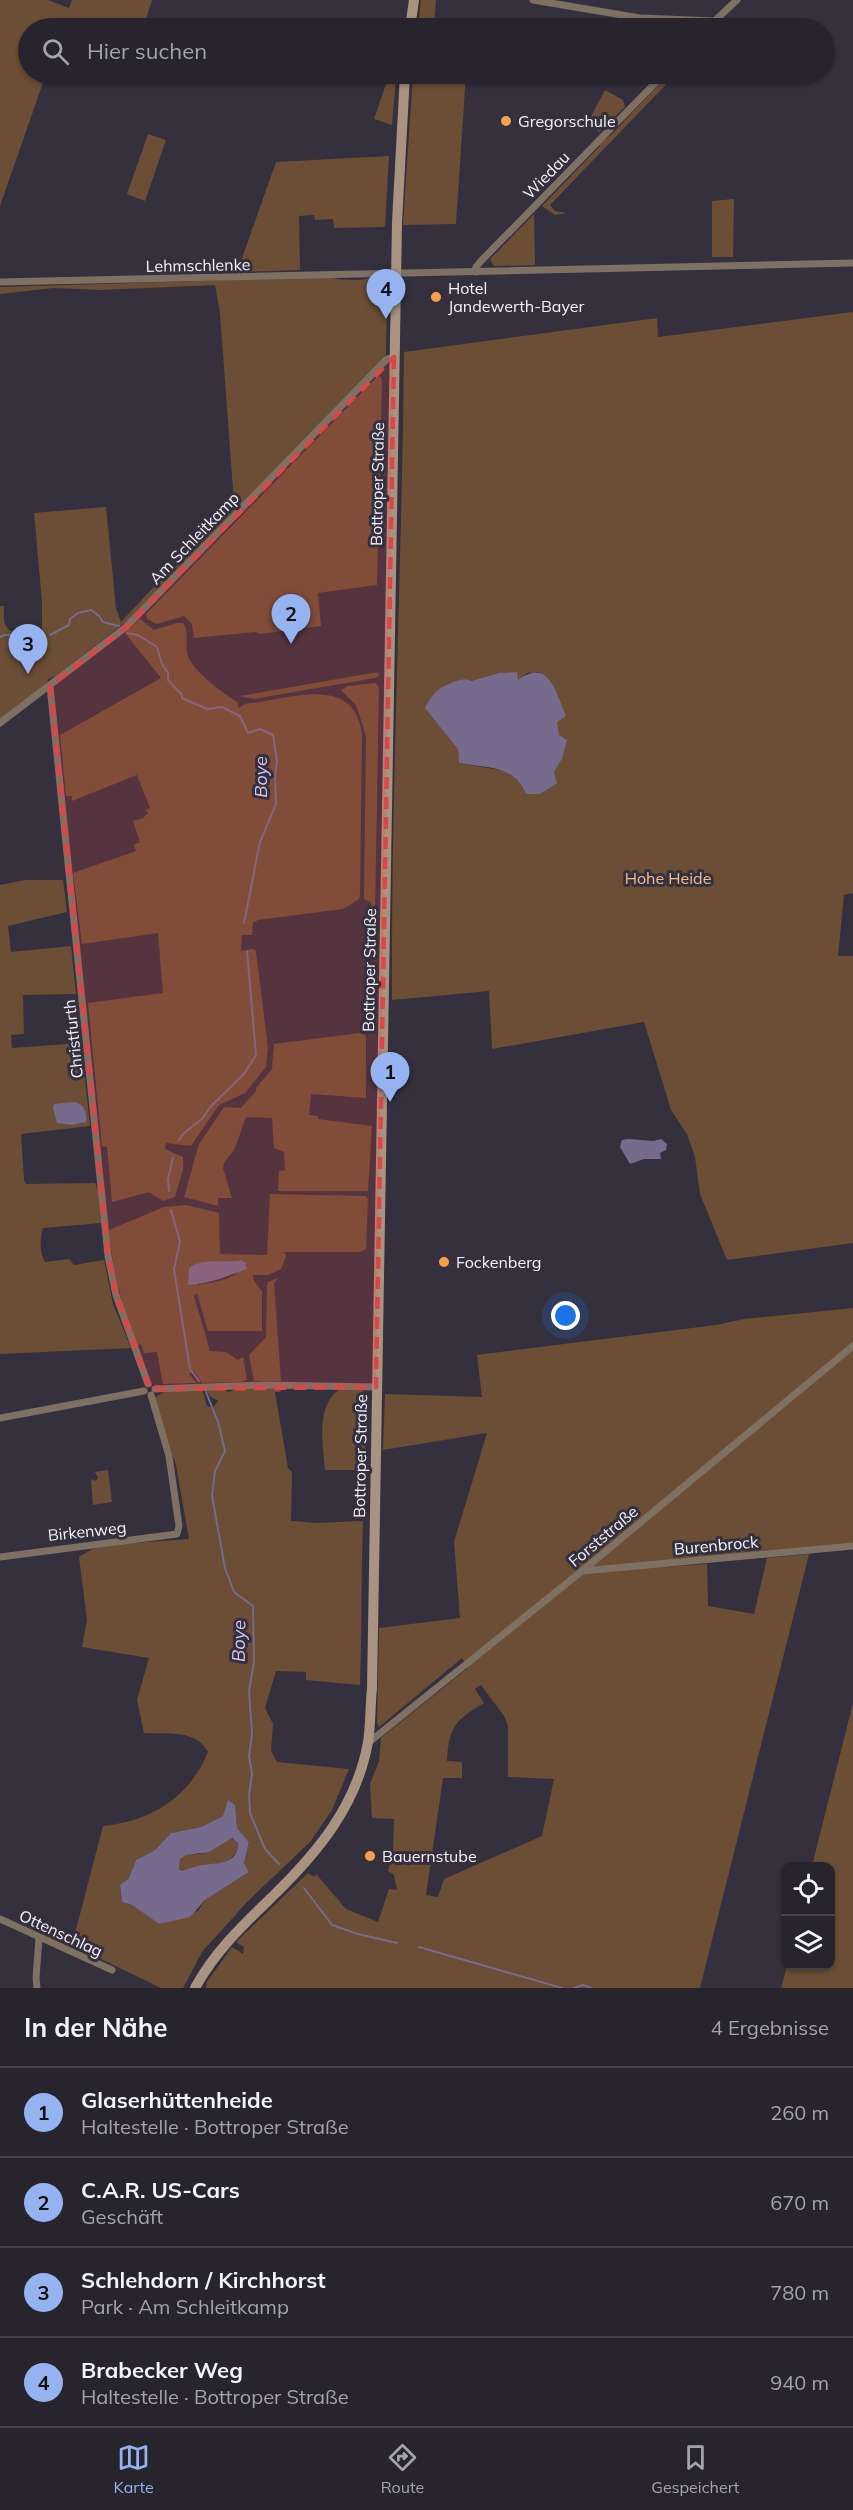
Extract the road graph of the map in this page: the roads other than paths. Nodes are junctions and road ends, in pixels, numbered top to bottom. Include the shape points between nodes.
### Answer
1 (414, 0) edge
2 (533, 0) edge
3 (737, 0) edge
4 (411, 18) edge
5 (640, 18) edge
6 (718, 18) edge
7 (404, 84) edge
8 (654, 84) edge
9 (853, 263) edge
10 (476, 272) junction
11 (396, 274) junction
12 (0, 282) edge
13 (394, 357) junction
14 (50, 686) junction
15 (0, 723) edge
16 (853, 1346) edge
17 (376, 1386) junction
18 (150, 1390) junction
19 (0, 1418) edge
20 (177, 1534) joint
21 (853, 1546) edge
22 (0, 1557) edge
23 (582, 1571) junction
24 (368, 1743) junction
25 (0, 1919) edge
26 (39, 1938) junction
27 (112, 1971) dead end
28 (37, 1988) edge
29 (195, 1988) edge

1 - 4 main road
2 - 5 street
3 - 6 street
7 - 11 main road, Bottroper Straße
8 - 10 street, Wiedau via 481,261
9 - 10 street, Lehmschlenke
10 - 11 street, Lehmschlenke
11 - 12 street, Lehmschlenke
11 - 13 main road, Bottroper Straße
13 - 14 street, Am Schleitkamp via 387,359 126,627
13 - 17 main road, Bottroper Straße
14 - 15 street, Am Schleitkamp
14 - 18 street, Christfurth via 108,1256 116,1295
16 - 23 street, Forststraße
17 - 18 street
17 - 24 main road, Bottroper Straße
18 - 19 street
18 - 20 street, Christfurth via 169,1456
20 - 22 street, Birkenweg
21 - 23 street, Burenbrock
23 - 24 street, Forststraße
24 - 29 main road, Bottroper Straße via 357,1781 324,1842 235,1930
25 - 26 street, Ottenschlag
26 - 27 street, Ottenschlag
26 - 28 street

